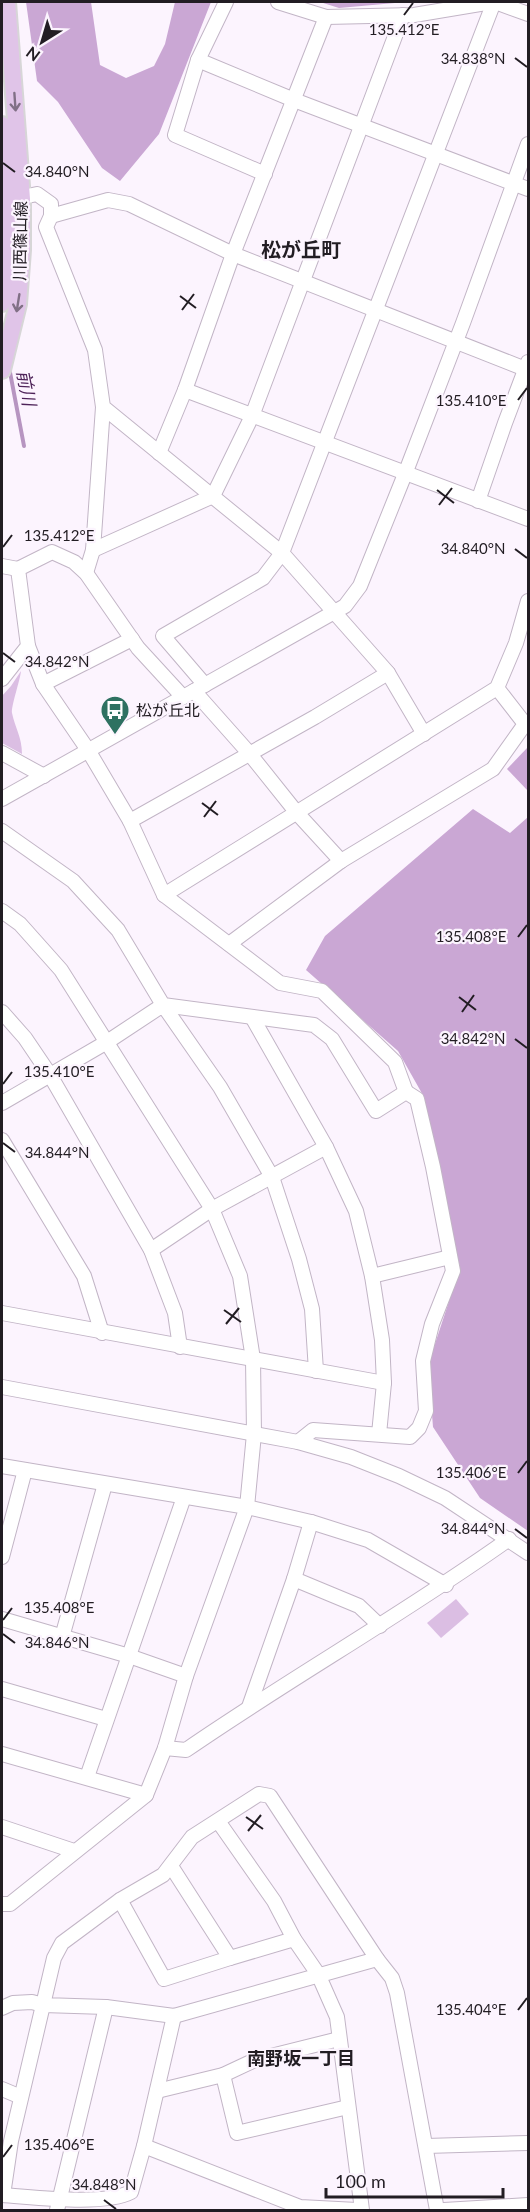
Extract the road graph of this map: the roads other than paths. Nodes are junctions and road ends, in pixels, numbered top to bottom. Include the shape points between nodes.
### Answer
1 (7, 2) edge
2 (226, 2) edge
3 (278, 2) edge
4 (494, 2) edge
5 (528, 14) edge
6 (403, 15) junction
7 (326, 17) junction
8 (198, 60) junction
9 (294, 100) junction
10 (2, 125) edge
11 (361, 125) junction
12 (528, 144) edge
13 (436, 153) junction
14 (266, 174) junction
15 (514, 183) junction
16 (528, 189) edge
17 (15, 199) junction
18 (51, 216) junction
19 (233, 254) junction
20 (303, 282) junction
21 (2, 303) edge
22 (375, 311) junction
23 (456, 342) junction
24 (528, 367) edge
25 (2, 370) edge
26 (185, 390) junction
27 (103, 407) junction
28 (252, 416) junction
29 (324, 442) junction
30 (159, 453) junction
31 (405, 474) junction
32 (213, 496) junction
33 (478, 501) junction
34 (528, 519) edge
35 (93, 550) junction
36 (282, 553) junction
37 (2, 566) edge
38 (18, 569) junction
39 (86, 573) junction
40 (528, 601) edge
41 (336, 613) junction
42 (132, 639) junction
43 (28, 646) junction
44 (388, 673) junction
45 (2, 679) edge
46 (43, 684) junction
47 (497, 688) junction
48 (194, 691) junction
49 (527, 722) edge
50 (424, 734) junction
51 (88, 750) junction
52 (2, 753) edge
53 (249, 753) junction
54 (44, 776) junction
55 (2, 799) edge
56 (297, 813) junction
57 (130, 821) junction
58 (2, 831) edge
59 (341, 861) junction
60 (164, 895) junction
61 (2, 911) edge
62 (229, 944) junction
63 (163, 1005) junction
64 (2, 1012) edge
65 (252, 1017) junction
66 (107, 1042) junction
67 (50, 1075) junction
68 (406, 1092) junction
69 (2, 1103) edge
70 (2, 1140) edge
71 (326, 1147) junction
72 (272, 1177) junction
73 (212, 1209) junction
74 (151, 1250) junction
75 (450, 1257) junction
76 (372, 1276) junction
77 (2, 1313) edge
78 (102, 1333) junction
79 (180, 1347) junction
80 (253, 1359) junction
81 (316, 1371) junction
82 (384, 1383) junction
83 (2, 1388) edge
84 (254, 1434) junction
85 (379, 1434) junction
86 (298, 1442) junction
87 (2, 1466) edge
88 (25, 1470) junction
89 (105, 1484) junction
90 (184, 1497) junction
91 (247, 1507) junction
92 (311, 1522) junction
93 (509, 1539) junction
94 (528, 1553) edge
95 (2, 1557) edge
96 (294, 1579) junction
97 (446, 1585) junction
98 (2, 1619) edge
99 (380, 1626) junction
100 (62, 1637) junction
101 (129, 1656) junction
102 (186, 1676) junction
103 (2, 1689) edge
104 (249, 1707) junction
105 (106, 1719) junction
106 (165, 1748) junction
107 (2, 1754) edge
108 (87, 1777) junction
109 (146, 1795) junction
110 (218, 1821) junction
111 (2, 1827) edge
112 (74, 1851) junction
113 (171, 1866) junction
114 (120, 1900) junction
115 (2, 1904) edge
116 (294, 1939) junction
117 (230, 1958) junction
118 (377, 1959) junction
119 (318, 1974) junction
120 (43, 2005) junction
121 (106, 2007) junction
122 (2, 2008) edge
123 (174, 2016) junction
124 (339, 2039) junction
125 (223, 2075) junction
126 (2, 2089) edge
127 (157, 2091) junction
128 (21, 2097) junction
129 (348, 2107) junction
130 (6, 2140) edge
131 (528, 2144) edge
132 (144, 2146) junction
133 (426, 2146) junction
134 (2, 2195) edge
135 (59, 2205) edge
136 (528, 2205) edge
137 (357, 2211) edge
138 (362, 2211) edge
139 (437, 2211) edge
140 (444, 2211) edge

1 -> 17 main road, 川西篠山線
2 - 8 street
3 - 7 street
4 - 5 street
4 - 6 street
4 - 13 street
6 - 7 street
6 - 11 street
7 - 9 street
8 - 9 street
8 - 14 street via 175,135
9 - 11 street
9 - 14 street
10 - 17 main road, 川西篠山線
11 - 13 street
11 - 20 street
12 - 15 street
13 - 15 street
13 - 22 street
14 - 19 street
15 - 16 street
15 - 23 street
17 - 18 street via 37,194 51,204
17 - 21 main road, 川西篠山線
17 -> 25 main road, 川西篠山線 via 22,224 18,304
18 - 19 street via 108,200 129,204
18 - 27 street via 46,227 95,350
19 - 20 street
19 - 26 street
20 - 22 street
20 - 28 street
22 - 23 street
22 - 29 street
23 - 24 street
23 - 31 street
24 - 33 street
26 - 28 street
26 - 30 street
27 - 30 street
27 - 35 street
28 - 29 street
28 - 32 street
29 - 31 street
29 - 36 street
30 - 32 street
31 - 33 street
31 - 41 street via 360,586
32 - 35 street
32 - 36 street
33 - 34 street
35 - 39 street
36 - 41 street
36 - 48 street via 263,578 163,636
37 - 38 street
38 - 39 street via 52,552 74,562
38 - 43 street
39 - 42 street
40 - 47 street
41 - 44 street
41 - 48 street
42 - 46 street
42 - 48 street
43 - 45 street
43 - 46 street
44 - 50 street
44 - 53 street
46 - 51 street
47 - 49 street
47 - 50 street
48 - 51 street
48 - 53 street
49 - 59 street via 493,769
50 - 56 street
51 - 54 street
51 - 57 street
52 - 54 street
53 - 56 street
53 - 57 street
54 - 55 street
56 - 59 street
56 - 60 street
57 - 60 street
58 - 63 street via 73,881 118,930
59 - 62 street
60 - 62 street
61 - 66 street via 20,924 61,970
62 - 68 street via 280,983 322,991 395,1062
63 - 65 street
63 - 66 street
63 - 72 street via 220,1087
64 - 67 street
65 - 68 street via 314,1025 332,1039 376,1111
65 - 71 street
66 - 67 street
66 - 73 street
67 - 69 street
67 - 74 street
68 - 75 street via 417,1100
70 - 78 street via 84,1276
71 - 72 street
71 - 76 street via 356,1211
72 - 73 street
72 - 81 street via 312,1309
73 - 74 street
73 - 80 street via 240,1276
74 - 79 street via 175,1313
75 - 76 street
75 - 85 street via 453,1271 432,1324 423,1361 426,1411 410,1437
76 - 82 street
77 - 78 street
78 - 79 street
79 - 80 street
80 - 81 street
80 - 84 street
81 - 82 street
82 - 85 street
83 - 84 street
84 - 86 street
84 - 91 street
85 - 86 street via 313,1430
86 - 93 street via 399,1476 445,1498
87 - 88 street
88 - 89 street
88 - 95 street
89 - 90 street
89 - 100 street
90 - 91 street
90 - 101 street
91 - 92 street
91 - 102 street
92 - 96 street
92 - 97 street via 368,1540
93 - 94 street
93 - 97 street
96 - 99 street via 360,1606
96 - 104 street
97 - 99 street
98 - 100 street
99 - 104 street
100 - 101 street
101 - 102 street
101 - 105 street
102 - 106 street
103 - 105 street
104 - 106 street via 186,1750
105 - 108 street
106 - 109 street
107 - 108 street
108 - 109 street
109 - 112 street
110 - 113 street via 192,1837
110 - 116 street
110 - 118 street via 259,1794 270,1796
111 - 112 street
112 - 115 street via 10,1904
113 - 114 street via 163,1875
113 - 117 street
114 - 117 street via 164,1979
114 - 120 street via 62,1943
116 - 117 street
116 - 119 street
118 - 119 street
118 - 133 street via 392,1978 397,1994
119 - 123 street
119 - 124 street via 337,2017
120 - 121 street
120 - 122 street via 13,2002
120 - 128 street
121 - 123 street
121 - 135 street
123 - 127 street
124 - 125 street via 255,2060
124 - 129 street
125 - 127 street
125 - 129 street via 237,2133
126 - 128 street
127 - 132 street
128 - 130 street
129 - 138 street
130 - 134 street
131 - 133 street
132 - 135 street via 131,2192 121,2198
132 - 137 street via 300,2207
133 - 139 street
134 - 135 street
136 - 140 street

